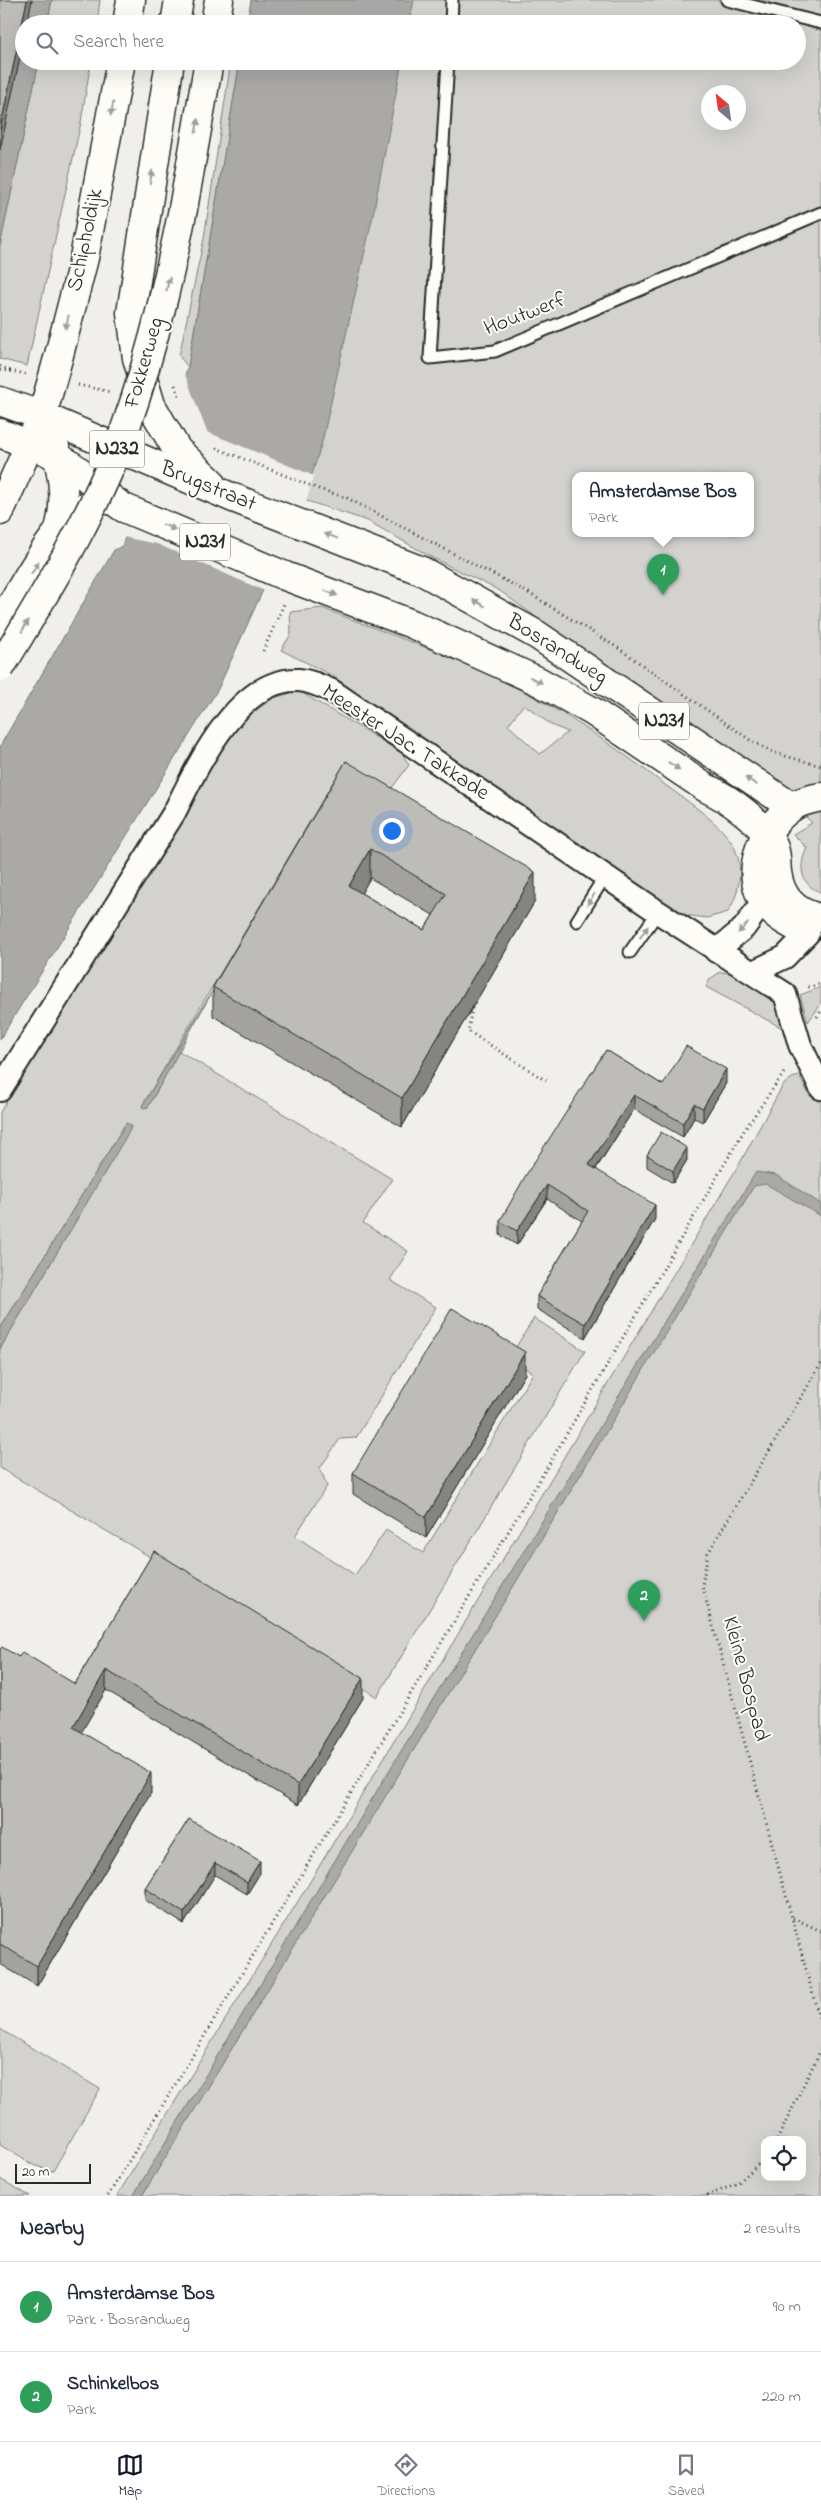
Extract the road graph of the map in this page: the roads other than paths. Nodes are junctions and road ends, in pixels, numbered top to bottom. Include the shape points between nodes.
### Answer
1 (131, 0) edge
2 (179, 0) edge
3 (219, 0) edge
4 (452, 0) edge
5 (727, 0) edge
6 (128, 15) edge
7 (176, 15) edge
8 (216, 15) edge
9 (451, 15) edge
10 (788, 15) edge
11 (806, 19) edge
12 (821, 23) edge
13 (119, 70) edge
14 (169, 70) edge
15 (207, 70) edge
16 (447, 70) edge
17 (821, 213) edge
18 (0, 401) edge
19 (42, 416) junction
20 (0, 433) edge
21 (30, 445) junction
22 (58, 457) junction
23 (231, 497) junction
24 (118, 504) junction
25 (0, 511) edge
26 (305, 526) joint
27 (59, 530) junction
28 (0, 624) edge
29 (0, 668) edge
30 (821, 797) edge
31 (792, 807) junction
32 (762, 844) junction
33 (605, 876) junction
34 (764, 900) junction
35 (658, 912) junction
36 (577, 921) dead end
37 (817, 926) edge
38 (716, 951) junction
39 (630, 952) dead end
40 (753, 972) junction
41 (821, 1088) edge
42 (0, 1090) edge

1 - 6 main road
2 - 7 main road
3 - 8 main road
4 - 9 lane
5 - 10 lane
11 - 12 lane
13 -> 19 main road, Schipholdijk via 84,258
23 -> 14 main road, N232 via 189,463 160,422 137,358 130,313
29 -> 15 main road, Fokkerweg / N232, bridge via 74,541 113,459 130,414 168,282
16 - 17 lane, Houtwerf via 430,358 495,351
18 - 19 main road, Brugstraat
19 - 21 main road
19 - 22 main road, N232
19 - 23 main road, Brugstraat / N231
20 - 21 main road
21 - 22 main road, N231
21 - 25 main road
22 - 24 main road, N231
22 - 27 main road, N232 via 65,496
23 - 26 main road, Brugstraat / N231
24 - 27 main road, N232 via 98,500 83,506
24 -> 32 main road, Bosrandweg / N231 via 286,586 412,624 538,681 592,711 706,788 723,796 759,825
31 -> 26 main road, Bosrandweg / N231 via 536,635 422,571
28 -> 27 main road, N232
30 - 31 main road
31 - 32 main road
32 - 34 main road via 755,877
32 - 37 main road, N231 via 774,848 782,890 795,908
33 - 35 street, Meester Jac. Takkade
33 -> 36 lane
33 - 42 street, Meester Jac. Takkade via 332,691 299,680 278,682 256,692 243,703 219,734 174,813
34 - 37 main road via 786,922
34 -> 38 street via 744,928
35 - 38 street, Meester Jac. Takkade
39 -> 35 lane
37 - 40 street via 786,957
38 - 40 street, Meester Jac. Takkade
40 - 41 street via 785,994 800,1045

